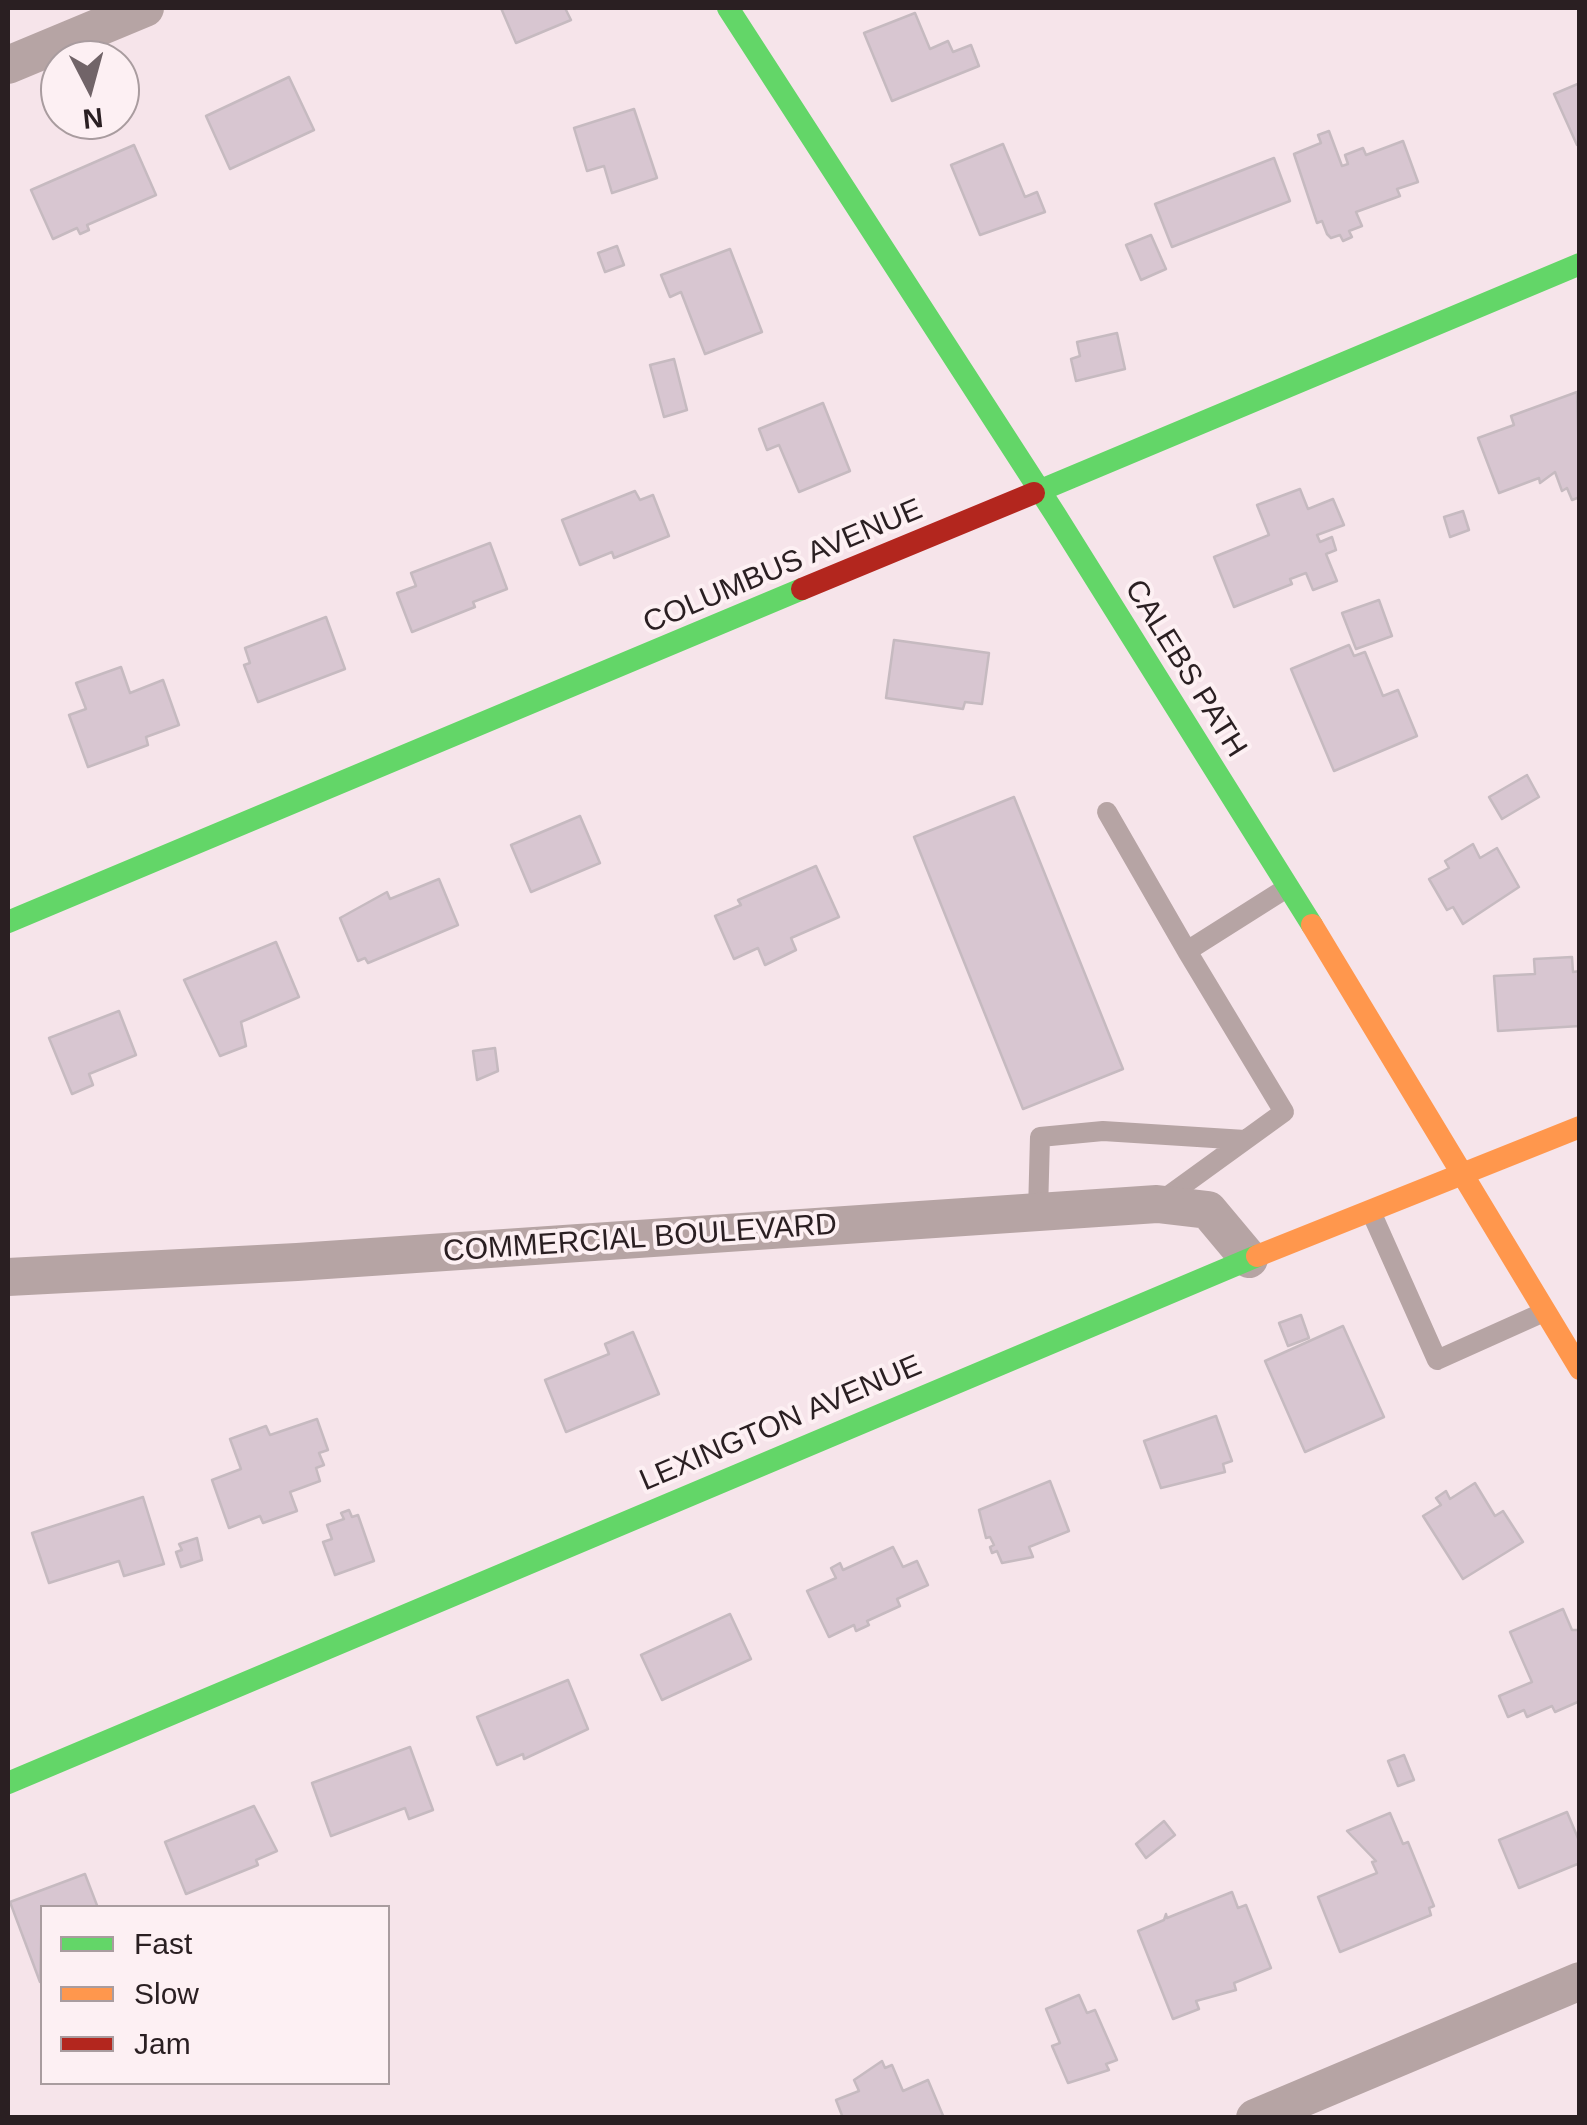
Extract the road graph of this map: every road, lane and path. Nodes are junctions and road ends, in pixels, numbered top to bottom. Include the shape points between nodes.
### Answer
1 (145, 8) edge
2 (728, 8) edge
3 (8, 65) edge
4 (1580, 264) edge
5 (1038, 493) junction
6 (1107, 812) dead end
7 (1287, 888) junction
8 (8, 922) edge
9 (1187, 951) junction
10 (1580, 1127) edge
11 (1245, 1140) junction
12 (1466, 1175) junction
13 (1157, 1204) junction
14 (1038, 1212) junction
15 (1371, 1212) junction
16 (1249, 1259) junction
17 (8, 1277) edge
18 (1546, 1311) junction
19 (1580, 1369) edge
20 (8, 1783) edge
21 (1580, 1981) edge
22 (1255, 2118) edge

1 - 3 street
2 - 5 street, CALEBS PATH
4 - 5 street, COLUMBUS AVENUE
5 - 7 street, CALEBS PATH
5 - 8 street, COLUMBUS AVENUE
6 - 9 lane
7 - 9 lane
7 - 12 street, CALEBS PATH
9 - 11 lane via 1284,1112
10 - 12 street, LEXINGTON AVENUE
11 - 13 lane
11 - 14 lane via 1103,1131 1040,1138
12 - 15 street, LEXINGTON AVENUE
12 - 18 street, CALEBS PATH
13 - 14 street, COMMERCIAL BOULEVARD
13 - 16 street, COMMERCIAL BOULEVARD via 1208,1210
14 - 17 street, COMMERCIAL BOULEVARD
15 - 16 street, LEXINGTON AVENUE
15 - 18 lane via 1437,1360
16 - 20 street, LEXINGTON AVENUE
18 - 19 street, CALEBS PATH
21 - 22 street

